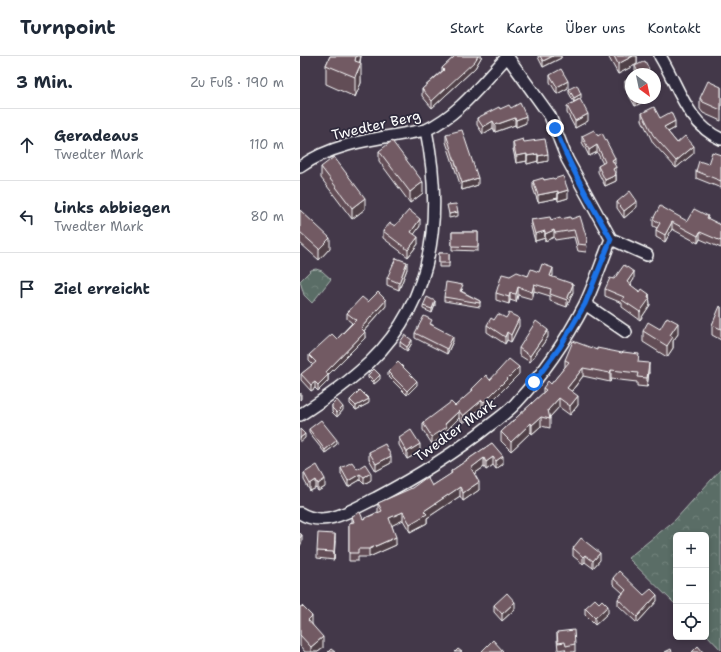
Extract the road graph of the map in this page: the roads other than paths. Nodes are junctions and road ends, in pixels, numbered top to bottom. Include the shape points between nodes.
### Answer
1 (507, 56) edge
2 (660, 56) edge
3 (426, 130) junction
4 (721, 139) edge
5 (300, 167) edge
6 (611, 239) junction
7 (647, 255) dead end
8 (585, 304) junction
9 (626, 332) dead end
10 (300, 415) edge
11 (300, 514) edge

1 - 3 street, Twedter Berg via 447,118
1 - 6 street via 550,116 573,171
2 - 4 street via 692,115 701,126
3 - 5 street, Twedter Berg via 339,148 323,153
3 - 10 street via 432,158 434,220 430,251 416,294 390,340 370,361 340,388
6 - 7 street
6 - 8 street, Twedter Mark
8 - 9 street
8 - 11 street, Twedter Mark via 560,347 534,382 515,405 477,435 443,460 345,513 326,520 307,518

